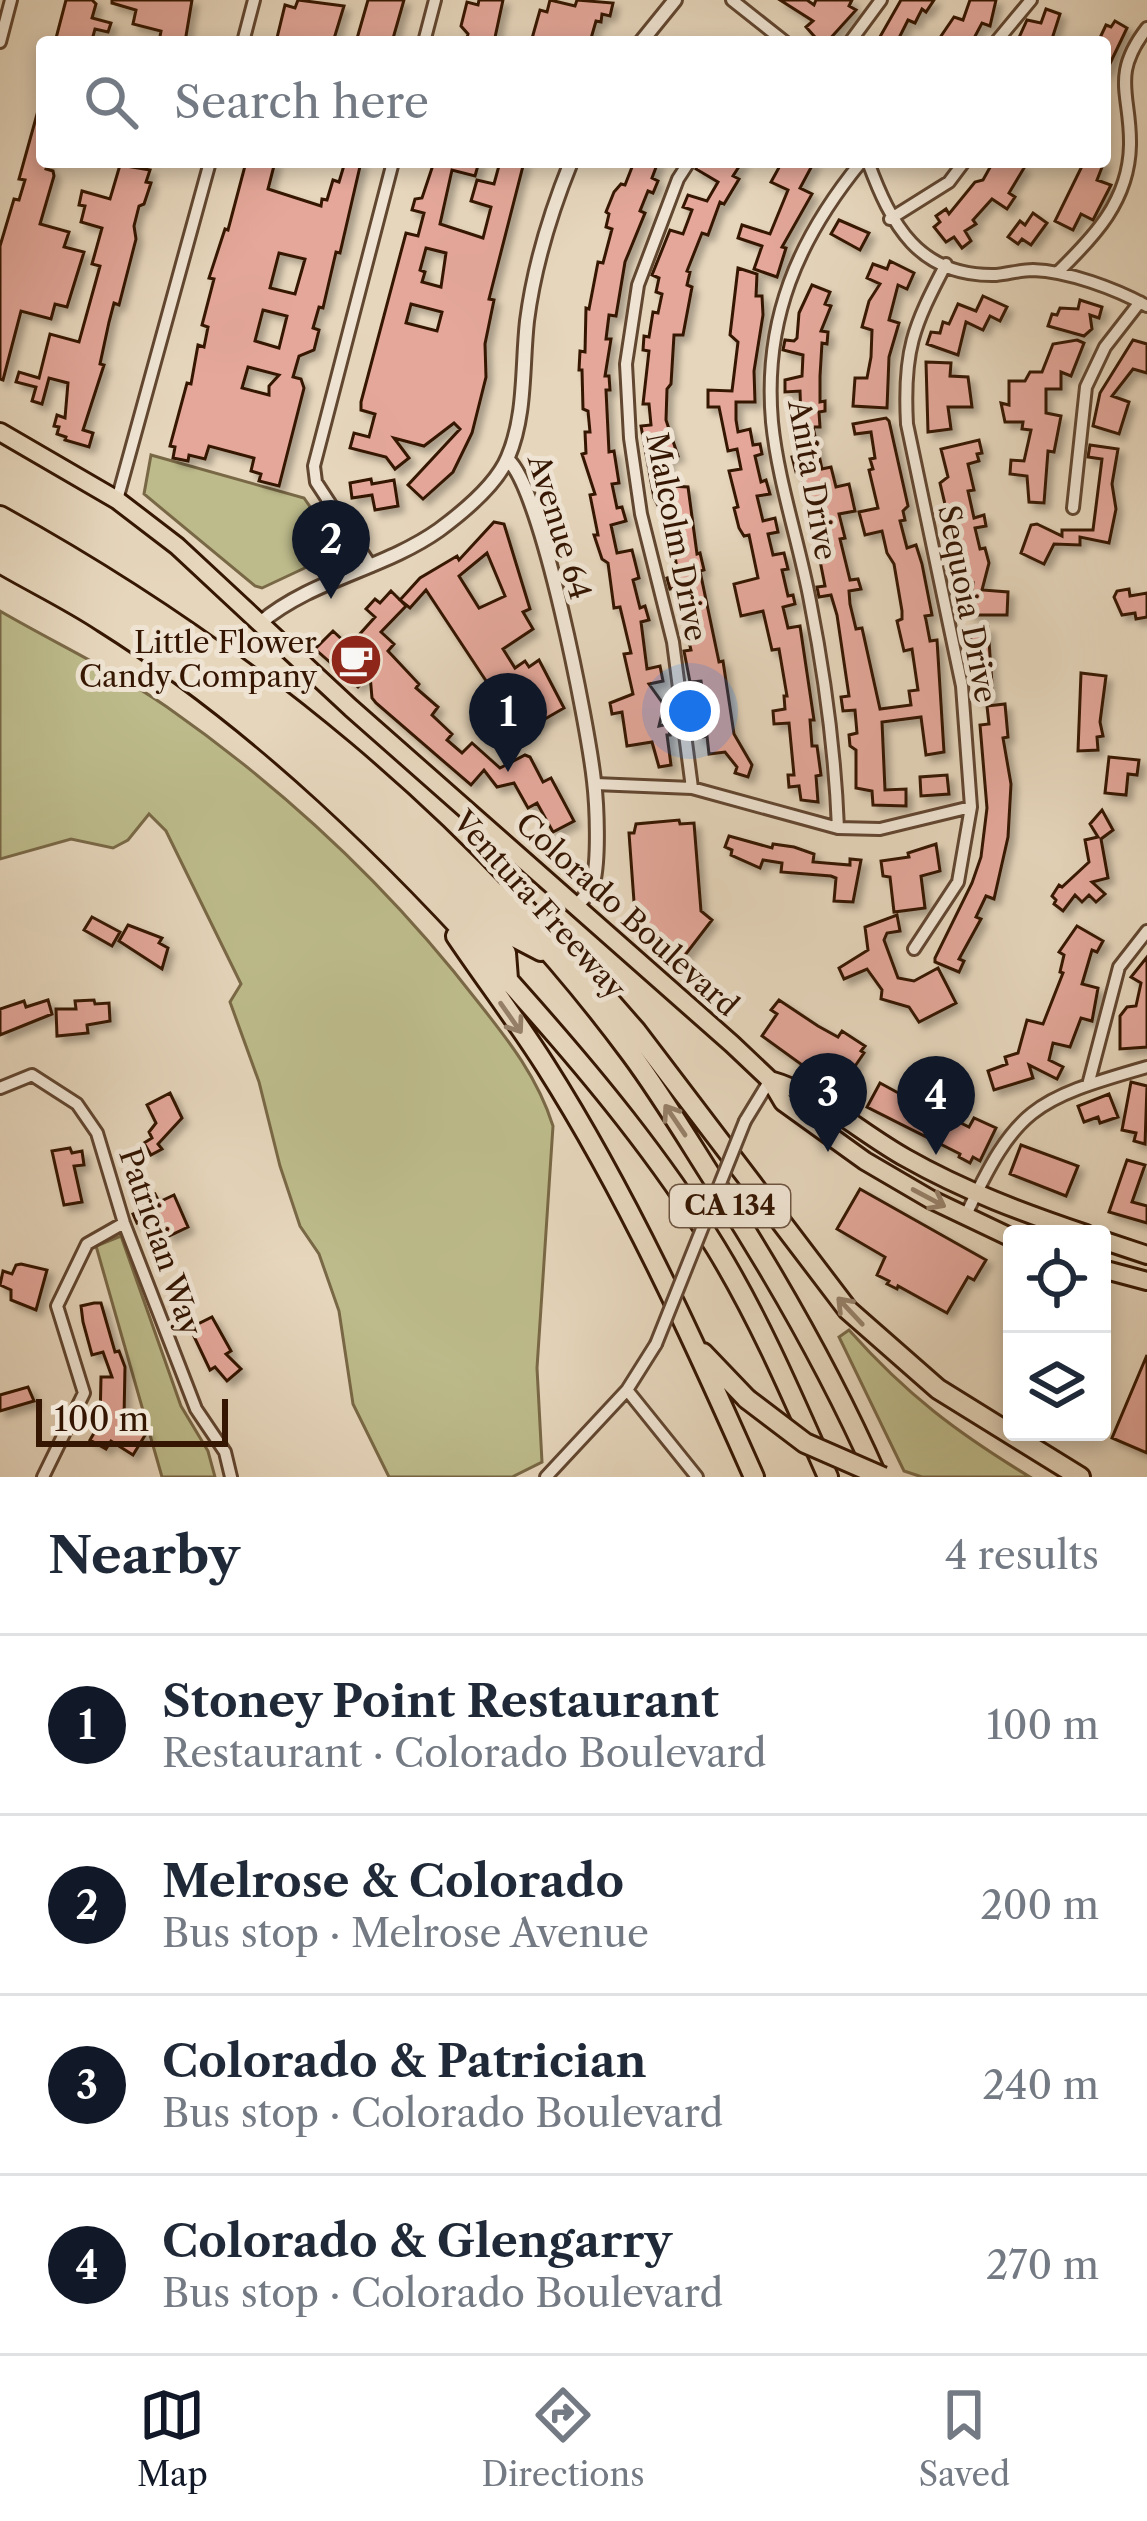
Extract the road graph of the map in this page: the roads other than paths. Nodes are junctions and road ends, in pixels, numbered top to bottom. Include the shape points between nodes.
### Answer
1 (11, 0) edge
2 (254, 0) edge
3 (435, 0) edge
4 (675, 0) edge
5 (732, 0) edge
6 (881, 0) edge
7 (1031, 0) edge
8 (1147, 28) edge
9 (244, 36) edge
10 (426, 36) edge
11 (646, 36) edge
12 (778, 36) edge
13 (854, 36) edge
14 (1001, 36) edge
15 (0, 42) edge
16 (209, 168) edge
17 (391, 168) edge
18 (569, 168) edge
19 (685, 168) edge
20 (859, 168) edge
21 (867, 168) edge
22 (960, 168) edge
23 (890, 219) junction
24 (946, 264) junction
25 (1057, 273) junction
26 (1143, 304) edge
27 (0, 432) edge
28 (508, 460) junction
29 (117, 500) junction
30 (1073, 508) dead end
31 (0, 516) edge
32 (0, 530) edge
33 (0, 545) edge
34 (0, 563) edge
35 (371, 566) junction
36 (260, 623) junction
37 (595, 784) junction
38 (692, 788) junction
39 (971, 808) junction
40 (424, 822) junction
41 (838, 828) junction
42 (423, 886) junction
43 (577, 905) junction
44 (1147, 931) edge
45 (914, 949) dead end
46 (550, 956) junction
47 (508, 979) junction
48 (1147, 1067) edge
49 (770, 1080) junction
50 (1088, 1084) junction
51 (0, 1088) edge
52 (976, 1194) junction
53 (965, 1217) junction
54 (124, 1223) junction
55 (1061, 1225) edge
56 (1003, 1234) edge
57 (1111, 1243) edge
58 (1147, 1255) edge
59 (1111, 1271) edge
60 (1147, 1281) edge
61 (692, 1341) junction
62 (899, 1358) junction
63 (627, 1390) junction
64 (44, 1477) edge
65 (231, 1477) edge
66 (546, 1477) edge
67 (697, 1477) edge
68 (754, 1477) edge
69 (828, 1477) edge
70 (880, 1477) edge
71 (1055, 1477) edge
72 (1080, 1477) edge

1 - 15 street
2 - 9 street
3 - 10 street
4 - 11 street
5 - 12 street
6 - 13 street
7 - 14 street
8 - 25 street via 1122,83 1130,146 1116,207
16 - 29 street
17 - 35 street via 314,466 316,482
18 - 28 street, Avenue 64 via 536,270
19 - 38 street, Malcolm Drive via 638,285 626,364 641,514 673,641
20 - 41 street, Anita Drive via 802,245 778,316 771,390 834,743
21 - 23 street
22 - 23 street
23 - 24 street via 917,249
24 - 25 street via 994,275
24 - 39 street, Sequoia Drive via 912,333 904,383 962,686
25 - 26 street
26 - 30 street via 1106,347 1086,387
27 - 29 main road, Colorado Boulevard
28 - 35 street via 438,530
28 - 37 street, Avenue 64 via 531,499
29 - 36 main road, Colorado Boulevard
31 - 40 highway, Ventura Freeway / CA 134 via 218,651
32 - 46 highway via 260,700 407,826 516,938
33 - 47 highway via 177,656 333,781 506,953
34 - 42 highway, CA 134 via 104,622 210,698
35 - 36 street via 283,604
36 - 43 main road, Colorado Boulevard
37 - 38 street
37 - 43 street, Avenue 64 via 594,879
38 - 41 street
39 - 41 street via 880,829
39 - 45 street, Sequoia Drive via 958,882
40 - 46 highway, Ventura Freeway / CA 134
62 -> 40 highway via 848,1310 636,1030 560,944 472,855
42 - 47 highway, CA 134
42 -> 61 highway via 544,1064
43 - 49 main road, Colorado Boulevard
44 - 50 street via 1119,967
70 -> 46 highway, Ventura Freeway / CA 134 via 767,1264 631,1054
47 - 69 highway, CA 134 via 591,1073 696,1217
48 - 50 street
49 - 52 main road, Colorado Boulevard via 796,1087
49 -> 53 main road, Colorado Boulevard via 783,1102 865,1161
49 - 63 street, bridge via 656,1344
50 - 52 street via 1011,1130
51 - 54 street, Patrician Way via 32,1075 77,1104 97,1133
52 - 53 street
52 - 55 main road, Colorado Boulevard
53 - 56 main road, Colorado Boulevard
54 - 64 street via 87,1244 57,1306 83,1393
54 - 65 street, Patrician Way
57 - 58 main road
59 - 60 main road
61 - 68 highway
61 - 70 highway, bridge via 747,1399 805,1443
62 - 71 highway
62 - 72 highway
63 - 66 street
63 - 67 street

